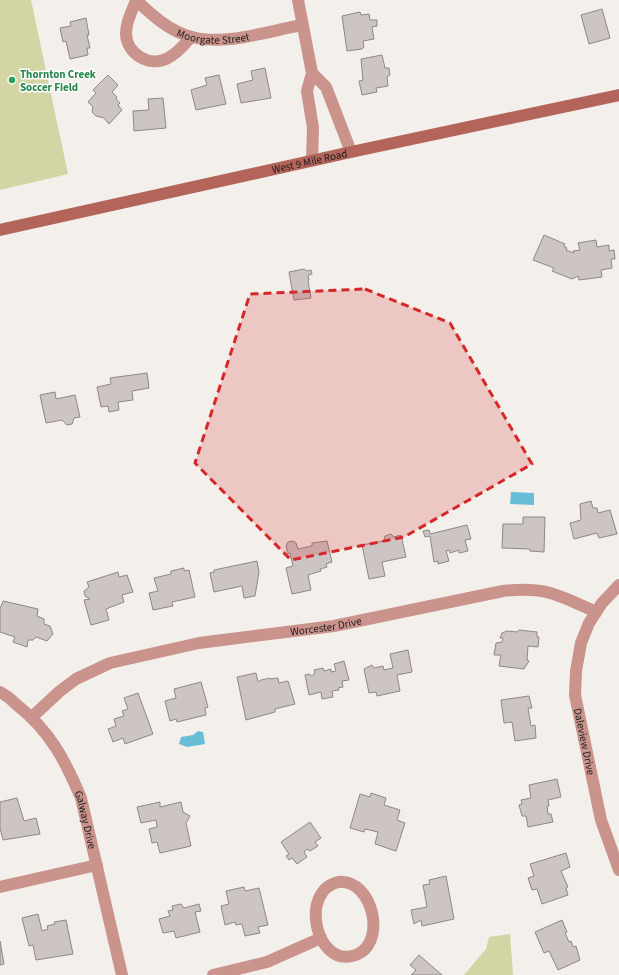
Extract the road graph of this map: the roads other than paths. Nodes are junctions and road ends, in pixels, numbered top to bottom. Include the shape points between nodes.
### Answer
1 (136, 0) edge
2 (298, 0) edge
3 (302, 25) junction
4 (191, 37) junction
5 (312, 73) junction
6 (619, 95) edge
7 (351, 152) junction
8 (312, 160) junction
9 (0, 230) edge
10 (619, 585) edge
11 (596, 612) junction
12 (0, 692) edge
13 (32, 717) junction
14 (97, 865) junction
15 (619, 870) edge
16 (0, 887) edge
17 (321, 938) junction
18 (122, 975) edge
19 (213, 975) edge

1 - 4 street, Moorgate Street via 162,24
1 - 4 street via 126,33 128,44 135,54 153,61 166,59 178,52
2 - 3 street
3 - 4 street, Moorgate Street via 236,38 210,40
3 - 5 street
5 - 7 street via 326,87
5 - 8 street via 306,91 313,128
6 - 7 street, West 9 Mile Road
7 - 8 street, West 9 Mile Road
8 - 9 street, West 9 Mile Road
10 - 11 street
11 - 13 street, Worcester Drive via 546,591 525,588 334,626 199,643 152,652 95,668 60,691
11 - 15 street, Daleview Drive via 580,644 575,695 601,820
12 - 13 street, Galway Drive
13 - 14 street, Galway Drive via 56,745 71,774 81,798
14 - 16 street
14 - 18 street, Galway Drive
17 - 17 street via 330,951 343,957 358,954 368,946 373,935 372,921 366,898 355,886 338,882 320,894 315,912
17 - 19 street via 267,962

